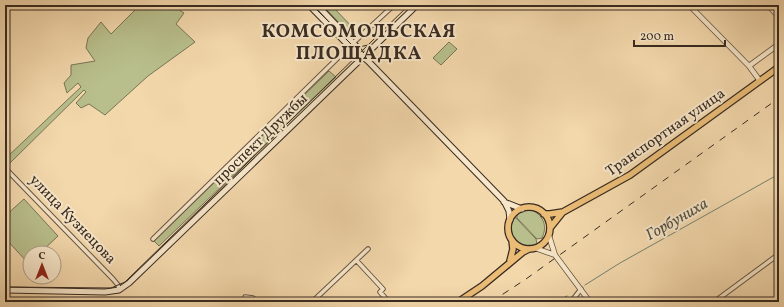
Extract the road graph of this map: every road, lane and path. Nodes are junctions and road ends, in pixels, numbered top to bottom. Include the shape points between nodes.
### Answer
1 (309, 5) edge
2 (317, 5) edge
3 (394, 5) edge
4 (417, 5) edge
5 (688, 5) edge
6 (768, 5) edge
7 (779, 17) edge
8 (779, 44) edge
9 (352, 45) junction
10 (363, 57) junction
11 (749, 66) junction
12 (779, 67) edge
13 (760, 81) junction
14 (5, 168) edge
15 (504, 202) junction
16 (522, 209) junction
17 (563, 212) junction
18 (544, 214) junction
19 (510, 220) junction
20 (550, 228) junction
21 (549, 236) junction
22 (153, 239) dead end
23 (512, 240) junction
24 (532, 248) junction
25 (368, 250) dead end
26 (779, 254) edge
27 (555, 256) junction
28 (357, 261) junction
29 (509, 262) junction
30 (581, 289) junction
31 (5, 290) edge
32 (119, 290) junction
33 (245, 297) dead end
34 (255, 302) edge
35 (312, 302) edge
36 (389, 302) edge
37 (458, 302) edge
38 (571, 302) edge
39 (590, 302) edge
40 (714, 302) edge

1 - 9 main road
2 - 9 main road
3 - 9 street
4 - 10 main road, проспект Дружбы
5 - 11 street
6 - 7 street
8 - 11 street
9 - 10 main road
9 - 22 street
10 - 15 main road
10 - 32 main road, проспект Дружбы
11 - 13 street
12 - 13 main road, Транспортная улица
13 - 17 main road, Транспортная улица via 630,175
14 - 32 street, улица Кузнецова via 113,279
15 - 16 main road
15 - 19 main road
16 - 18 main road via 534,208
16 - 19 main road
17 - 18 main road, Транспортная улица
17 - 20 main road, Транспортная улица
18 - 20 main road
19 - 23 main road
20 - 21 main road
21 - 24 main road via 546,241
21 - 27 street
23 - 24 main road via 523,248
23 - 29 main road via 514,249
24 - 27 street
24 - 29 main road
25 - 28 street
26 - 40 street
27 - 30 street
28 - 35 street
28 - 36 street via 383,289 380,292
29 - 37 main road via 482,286
30 - 38 street
30 - 39 street
31 - 32 main road
33 - 34 street via 253,298

